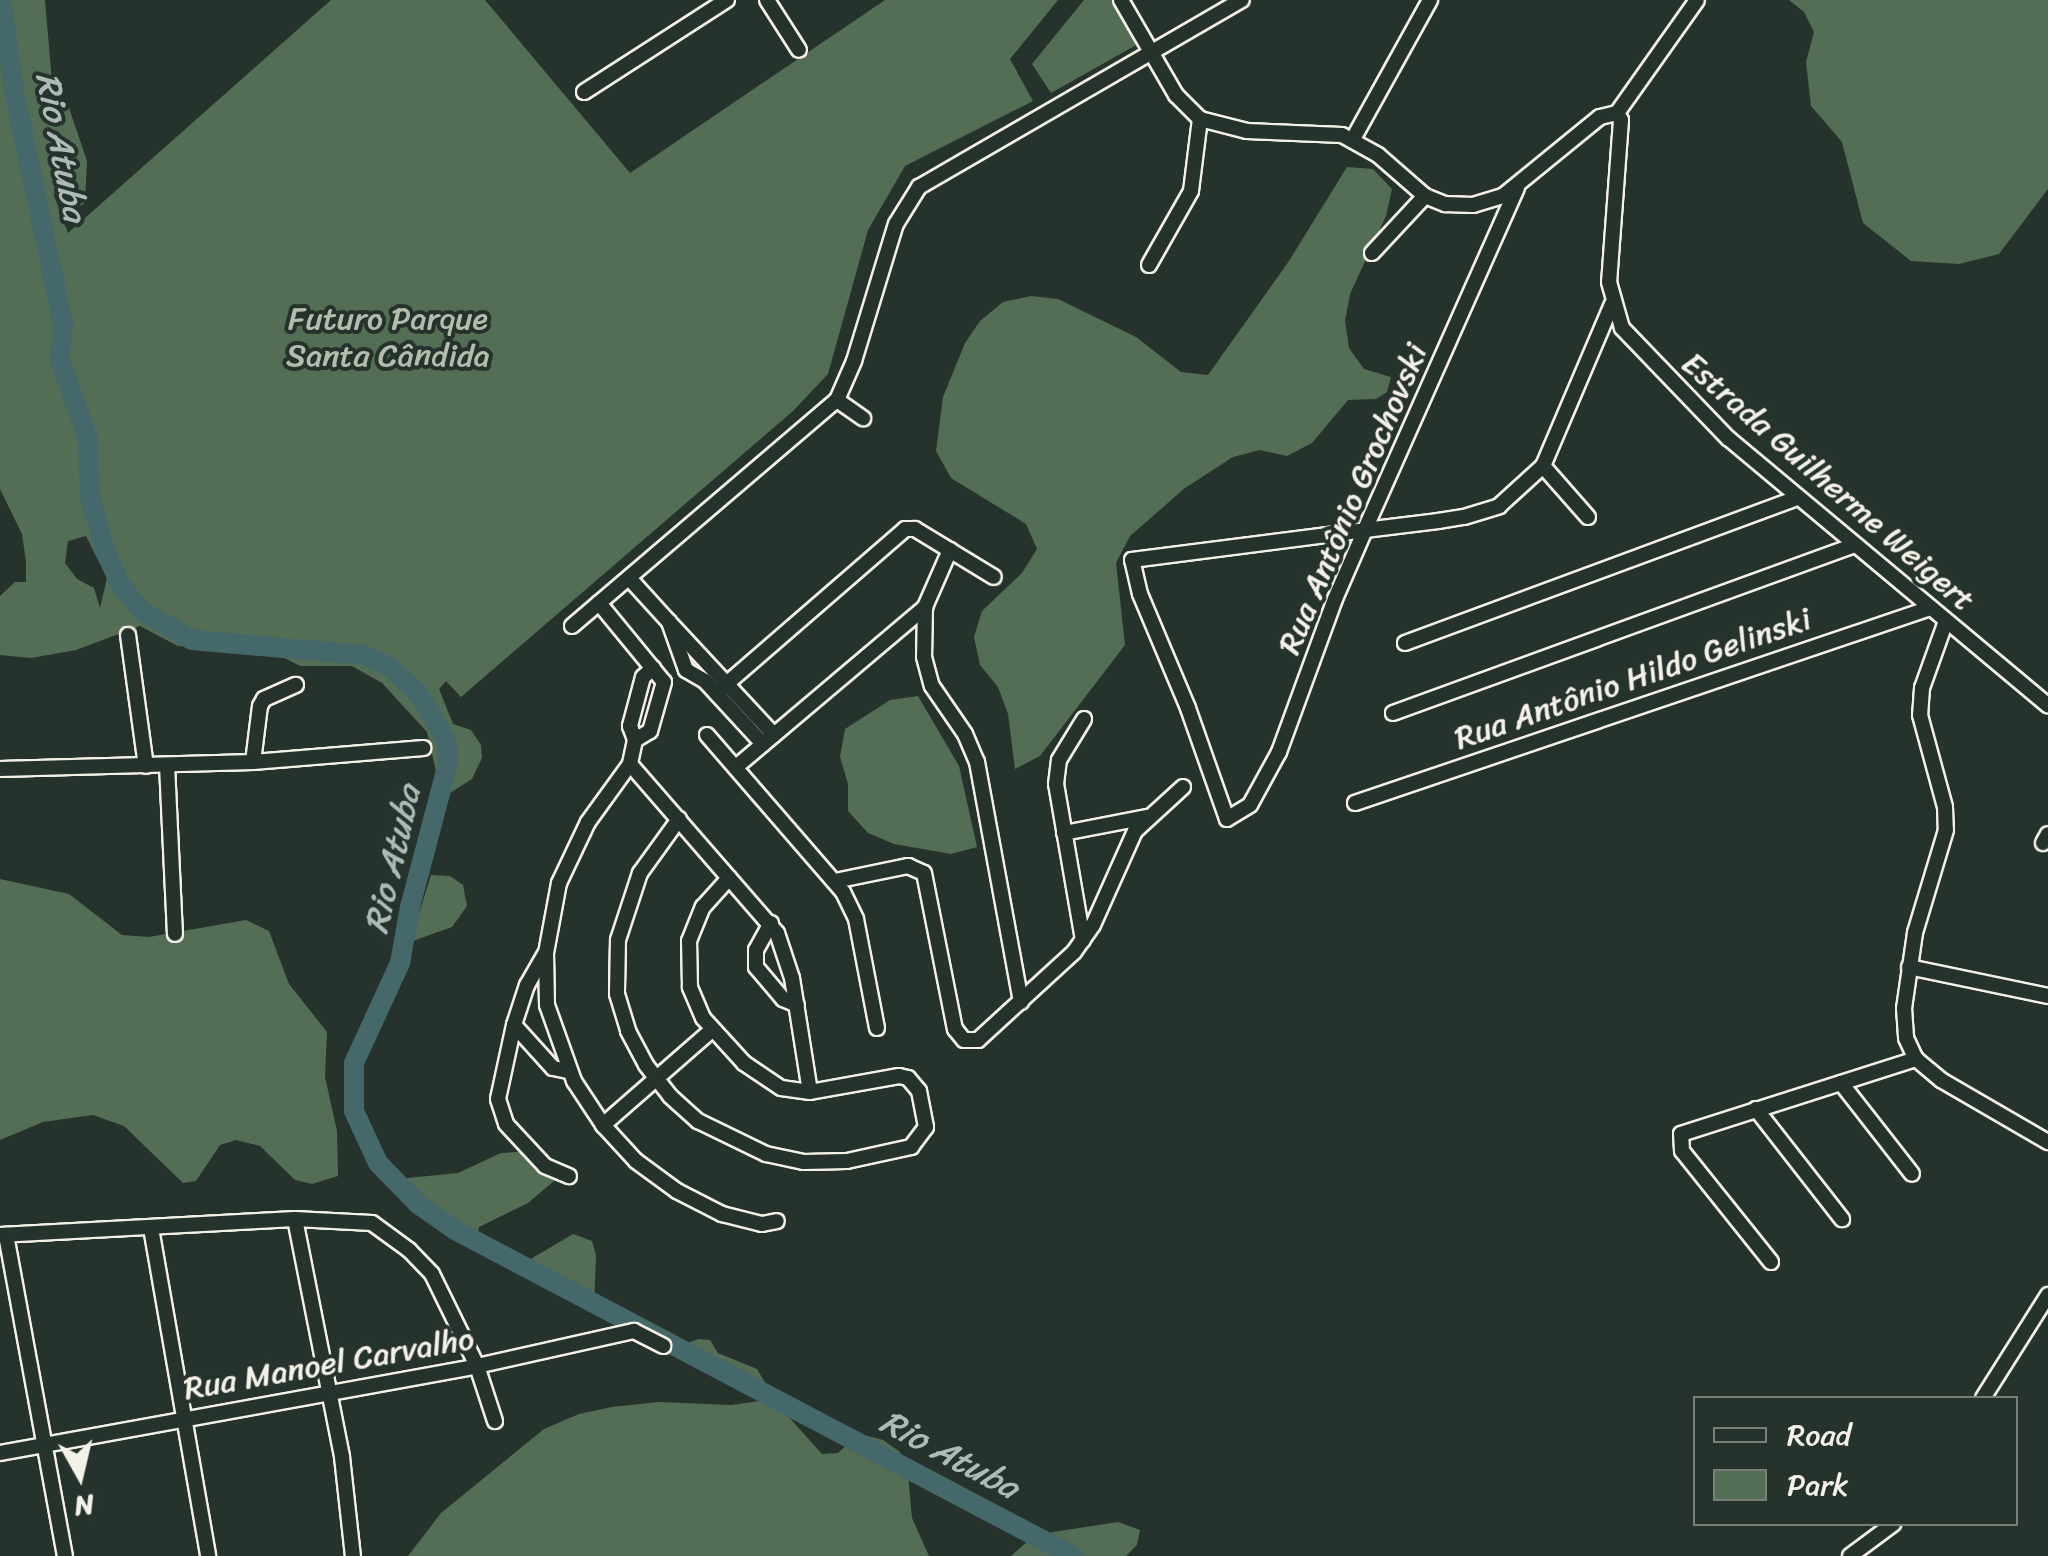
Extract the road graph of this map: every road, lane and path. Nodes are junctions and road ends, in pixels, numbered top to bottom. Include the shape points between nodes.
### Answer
1 (726, 0) edge
2 (767, 0) edge
3 (1121, 0) edge
4 (1242, 0) edge
5 (1430, 0) edge
6 (1697, 0) edge
7 (800, 50) dead end
8 (1150, 51) junction
9 (584, 92) dead end
10 (1617, 112) junction
11 (1200, 119) junction
12 (1353, 139) junction
13 (1516, 188) junction
14 (1425, 196) junction
15 (1372, 253) dead end
16 (1149, 265) dead end
17 (1612, 304) junction
18 (838, 400) junction
19 (863, 418) dead end
20 (1543, 466) junction
21 (1798, 498) junction
22 (1588, 517) dead end
23 (1365, 530) junction
24 (1854, 545) junction
25 (950, 550) junction
26 (994, 577) dead end
27 (629, 578) junction
28 (598, 603) junction
29 (925, 607) junction
30 (1930, 608) junction
31 (669, 622) junction
32 (1946, 622) junction
33 (572, 626) dead end
34 (128, 635) dead end
35 (1405, 643) dead end
36 (698, 651) junction
37 (682, 662) junction
38 (296, 685) dead end
39 (721, 688) junction
40 (2048, 706) edge
41 (1393, 713) dead end
42 (1084, 719) dead end
43 (707, 734) dead end
44 (768, 740) junction
45 (423, 748) dead end
46 (253, 762) junction
47 (630, 764) junction
48 (167, 765) junction
49 (146, 766) junction
50 (736, 767) junction
51 (0, 769) edge
52 (1182, 786) dead end
53 (1355, 803) dead end
54 (1147, 817) junction
55 (679, 818) junction
56 (1064, 833) junction
57 (729, 878) junction
58 (835, 881) junction
59 (771, 923) junction
60 (175, 934) dead end
61 (1084, 940) junction
62 (546, 953) junction
63 (1909, 967) junction
64 (2048, 996) edge
65 (1022, 1002) junction
66 (797, 1004) junction
67 (514, 1025) junction
68 (877, 1028) dead end
69 (712, 1030) junction
70 (1916, 1059) junction
71 (569, 1071) junction
72 (657, 1081) junction
73 (1841, 1083) junction
74 (810, 1092) junction
75 (1756, 1109) junction
76 (603, 1125) junction
77 (2048, 1142) edge
78 (1912, 1174) dead end
79 (568, 1176) dead end
80 (295, 1219) junction
81 (1842, 1219) dead end
82 (776, 1221) dead end
83 (151, 1228) junction
84 (3, 1235) edge
85 (1771, 1262) dead end
86 (2048, 1295) edge
87 (663, 1346) dead end
88 (478, 1366) junction
89 (327, 1394) junction
90 (1983, 1396) edge
91 (184, 1419) junction
92 (495, 1421) dead end
93 (44, 1444) junction
94 (0, 1453) edge
95 (1890, 1526) edge
96 (64, 1556) edge
97 (208, 1556) edge
98 (353, 1556) edge
99 (1850, 1556) edge

1 - 9 street
2 - 7 street
3 - 8 street
4 - 8 street
5 - 12 street
6 - 10 street
8 - 11 street via 1181,103
8 - 18 street via 910,197
10 - 13 street via 1600,117
10 - 17 street, Estrada Guilherme Weigert
11 - 12 street via 1246,131
11 - 16 street via 1190,191
12 - 14 street
13 - 14 street via 1472,204
13 - 23 street, Rua Antônio Grochovski
14 - 15 street
17 - 20 street
17 - 21 street, Estrada Guilherme Weigert via 1642,353
18 - 19 street
18 - 27 street
20 - 22 street
20 - 23 street via 1511,499 1484,512
21 - 24 street, Estrada Guilherme Weigert
21 - 35 street
23 - 23 street, Rua Antônio Grochovski via 1267,777 1250,805 1227,819 1132,560
24 - 30 street, Estrada Guilherme Weigert
24 - 41 street
25 - 26 street
25 - 29 street
25 - 39 street via 904,528
27 - 28 street
27 - 31 street
28 - 33 street
28 - 47 street via 652,668 643,677 630,726
29 - 44 street
29 - 65 street via 922,639 932,686 977,762
30 - 32 street, Estrada Guilherme Weigert
30 - 53 street, Rua Antônio Hildo Gelinski
31 - 36 street
31 - 37 street
32 - 40 street, Estrada Guilherme Weigert
32 - 63 street via 1922,688 1920,715 1946,830
34 - 49 street
36 - 37 street
36 - 39 street
37 - 39 street
38 - 46 street via 260,706
39 - 44 street
42 - 56 street via 1056,771
43 - 50 street
44 - 50 street
45 - 46 street
46 - 48 street
47 - 55 street
47 - 62 street via 568,861
48 - 49 street
48 - 60 street
49 - 51 street
50 - 58 street
52 - 54 street
54 - 56 street
54 - 61 street via 1125,848
55 - 57 street
55 - 72 street via 632,888 616,958 622,1013
56 - 61 street
57 - 59 street
57 - 69 street via 702,907 687,953 693,998
58 - 65 street via 908,866 924,873 953,1020 964,1040 983,1038
58 - 68 street via 856,920
59 - 66 street via 786,952
59 - 66 street via 756,950 756,968 783,999
61 - 65 street
62 - 67 street
62 - 71 street via 547,1005
63 - 64 street
63 - 70 street via 1904,1023
66 - 74 street
67 - 71 street via 553,1068
67 - 79 street via 498,1089 502,1116 545,1166
69 - 72 street
69 - 74 street via 768,1081
70 - 73 street
70 - 77 street via 1965,1096
71 - 76 street
72 - 74 street via 714,1132 785,1159 846,1162 891,1154 912,1147 926,1127 919,1092 904,1076
72 - 76 street
73 - 75 street
73 - 78 street
75 - 81 street
75 - 85 street via 1686,1131 1678,1146
76 - 82 street via 677,1192 746,1222
80 - 83 street
80 - 88 street via 372,1223 432,1274
80 - 89 street
83 - 84 street
83 - 91 street
84 - 93 street
86 - 90 street
87 - 88 street, Rua Manoel Carvalho via 634,1332
88 - 89 street, Rua Manoel Carvalho
88 - 92 street
89 - 91 street, Rua Manoel Carvalho
89 - 98 street
91 - 93 street, Rua Manoel Carvalho
91 - 97 street
93 - 94 street, Rua Manoel Carvalho
93 - 96 street
95 - 99 street

